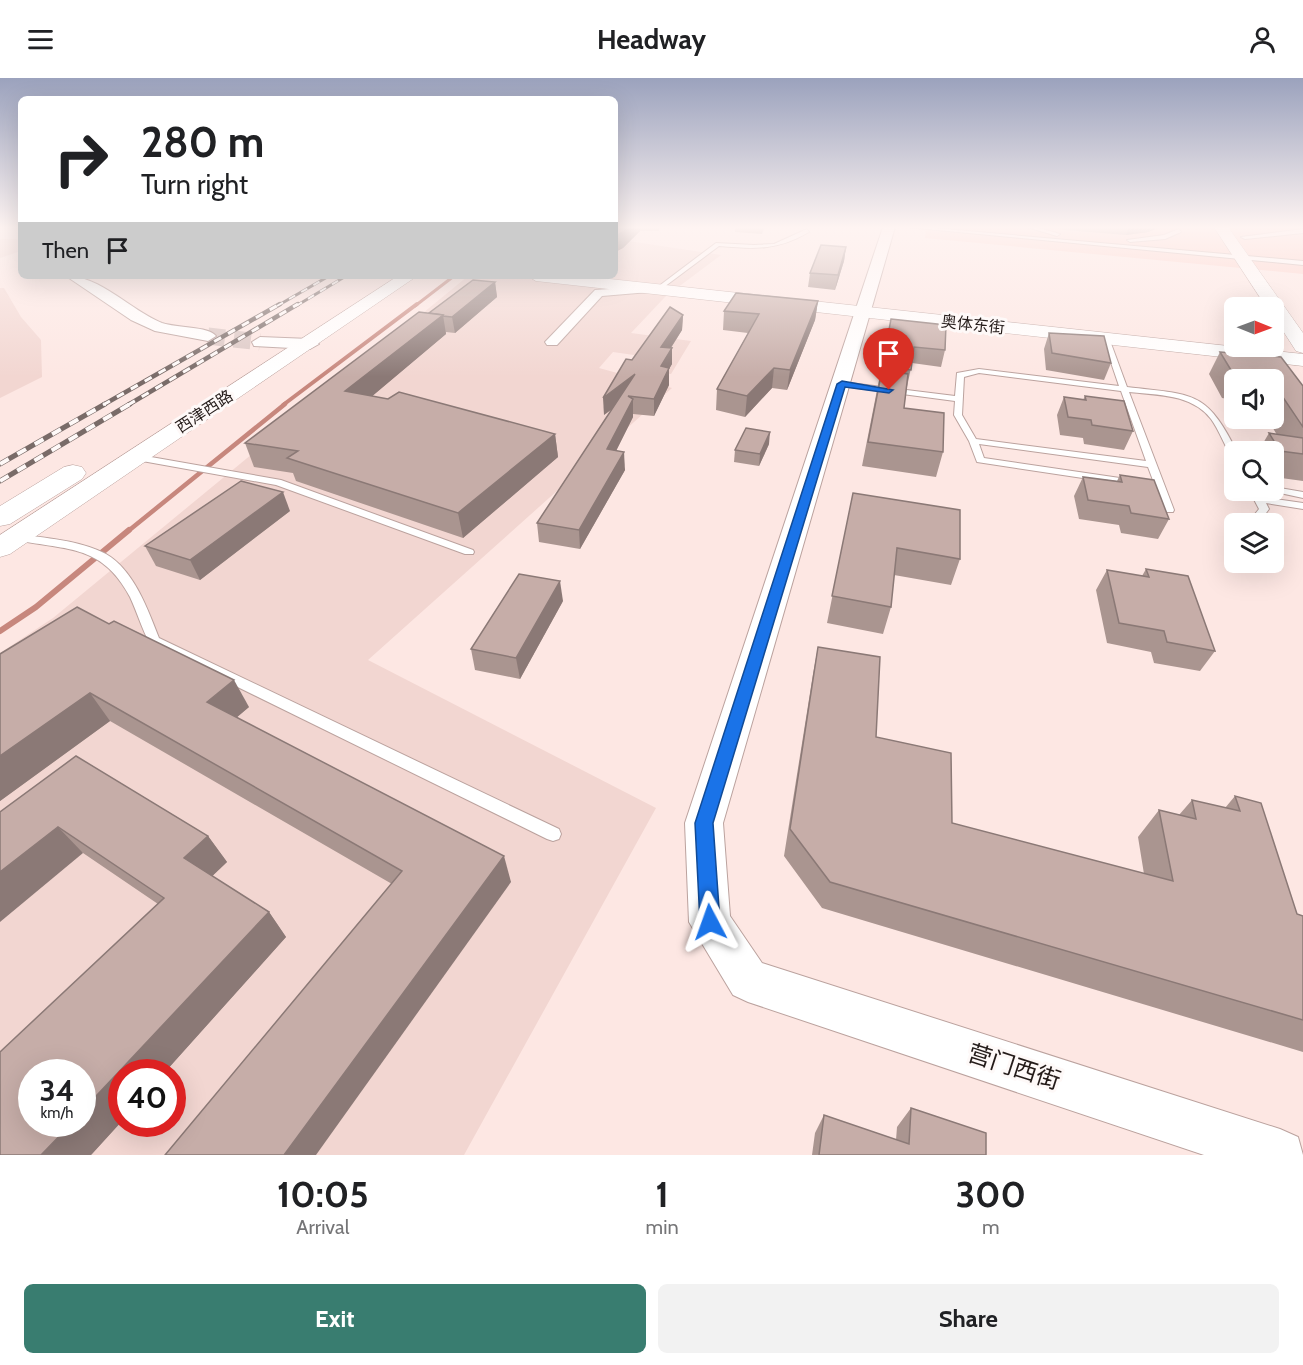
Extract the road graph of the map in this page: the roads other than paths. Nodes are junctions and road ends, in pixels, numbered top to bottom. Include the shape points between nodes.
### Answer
1 (674, 277) edge
2 (872, 277) edge
3 (1257, 277) edge
4 (78, 279) edge
5 (375, 279) edge
6 (405, 279) edge
7 (564, 279) edge
8 (658, 289) junction
9 (861, 312) junction
10 (208, 336) tunnel mouth
11 (1105, 338) junction
12 (270, 342) junction
13 (552, 342) dead end
14 (310, 344) junction
15 (1303, 347) edge
16 (1303, 360) edge
17 (842, 384) junction
18 (1124, 388) junction
19 (959, 399) junction
20 (973, 441) junction
21 (1226, 441) edge
22 (110, 449) dead end
23 (134, 457) junction
24 (90, 461) dead end
25 (1152, 465) junction
26 (1160, 487) junction
27 (1284, 492) edge
28 (1303, 495) edge
29 (1282, 501) edge
30 (1303, 506) edge
31 (1169, 510) dead end
32 (0, 518) edge
33 (8, 542) edge
34 (469, 552) dead end
35 (553, 834) dead end
36 (1280, 1155) edge

1 - 8 lane
2 - 9 street
3 - 15 main road
4 - 10 street via 137,318 161,328
5 - 12 main road, 西津西路
6 - 14 main road, 西津西路
7 - 8 main road, 奥体东街
8 - 9 main road, 奥体东街
8 - 13 street via 599,293
9 - 11 main road, 奥体东街
9 - 17 street
11 - 16 main road, 奥体东街
11 - 18 lane
12 - 14 street
12 - 22 main road, 西津西路
14 - 23 main road, 西津西路
17 - 19 lane
17 - 36 street, 营门西街 via 704,823 710,922 748,980
18 - 19 lane via 973,371 960,375
18 - 21 lane via 1181,396 1206,406
18 - 25 lane
19 - 20 lane via 958,415
20 - 25 lane
20 - 26 lane via 980,460
23 - 33 main road, 西津西路
23 - 34 lane via 278,482
24 - 32 main road
25 - 26 lane
26 - 31 lane
27 - 28 lane
29 - 30 lane
33 - 35 lane via 75,547 110,562 142,608 154,640

